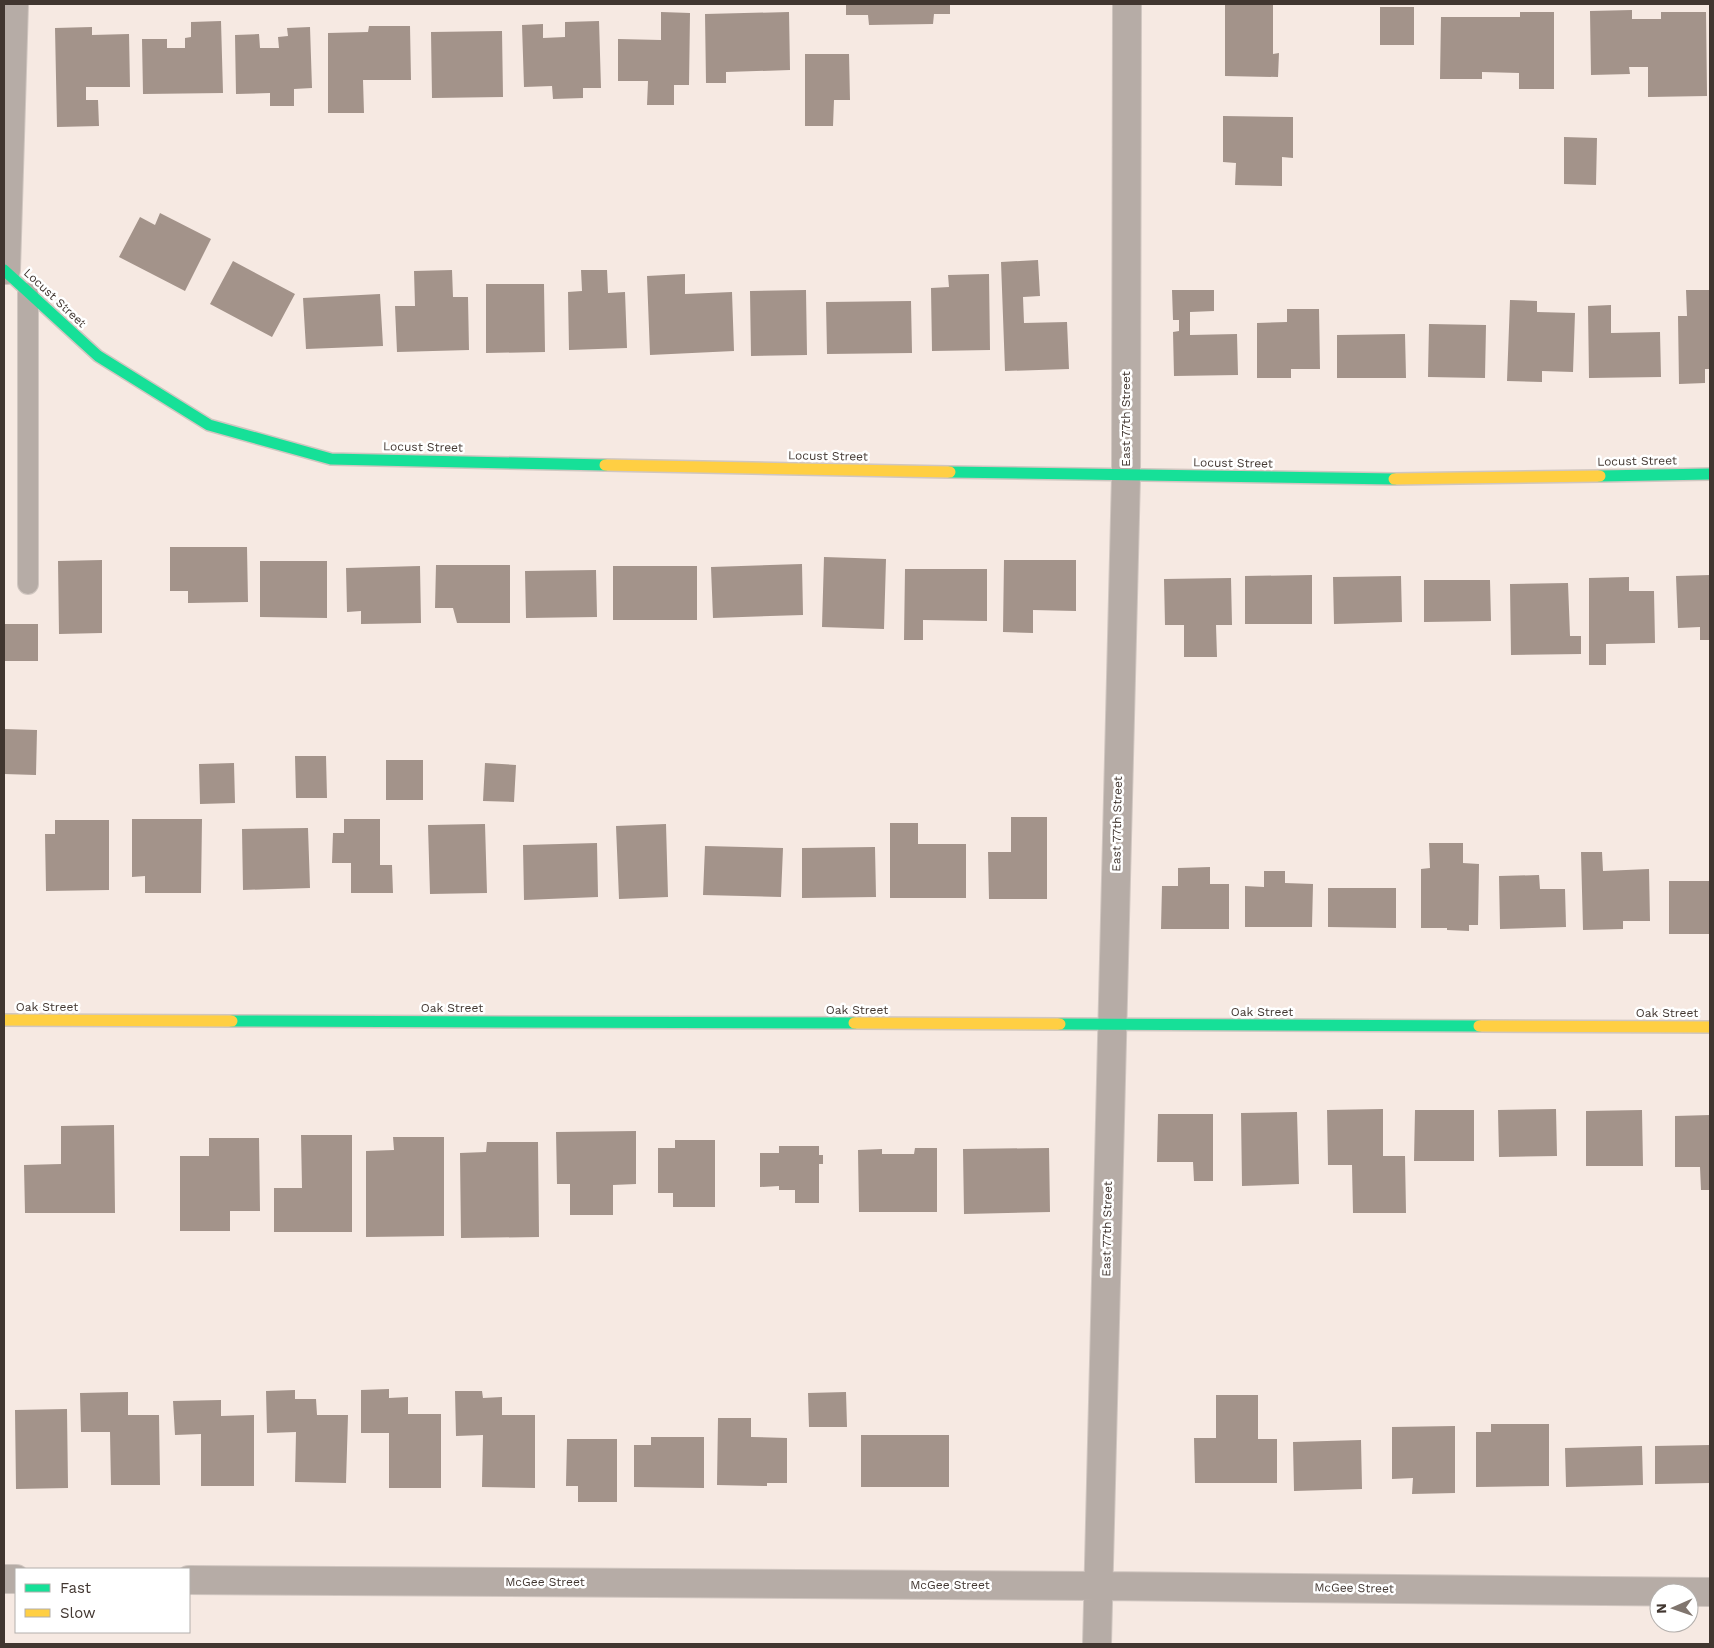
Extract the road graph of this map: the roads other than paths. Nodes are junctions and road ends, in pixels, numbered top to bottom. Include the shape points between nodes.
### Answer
1 (14, 4) edge
2 (1127, 4) edge
3 (5, 270) edge
4 (28, 293) junction
5 (1710, 474) edge
6 (1126, 476) junction
7 (28, 584) dead end
8 (4, 1020) edge
9 (1112, 1025) junction
10 (1710, 1027) edge
11 (190, 1580) edge
12 (1099, 1586) junction
13 (1710, 1592) edge
14 (1097, 1644) edge

1 - 3 street
2 - 6 street, East 77th Street
3 - 4 street, Locust Street
4 - 6 street, Locust Street via 98,356 209,425 331,459
4 - 7 lane
5 - 6 street, Locust Street via 1369,479
6 - 9 street, East 77th Street
8 - 9 street, Oak Street
9 - 10 street, Oak Street
9 - 12 street, East 77th Street
11 - 12 street, McGee Street
12 - 13 street, McGee Street
12 - 14 street, East 77th Street

